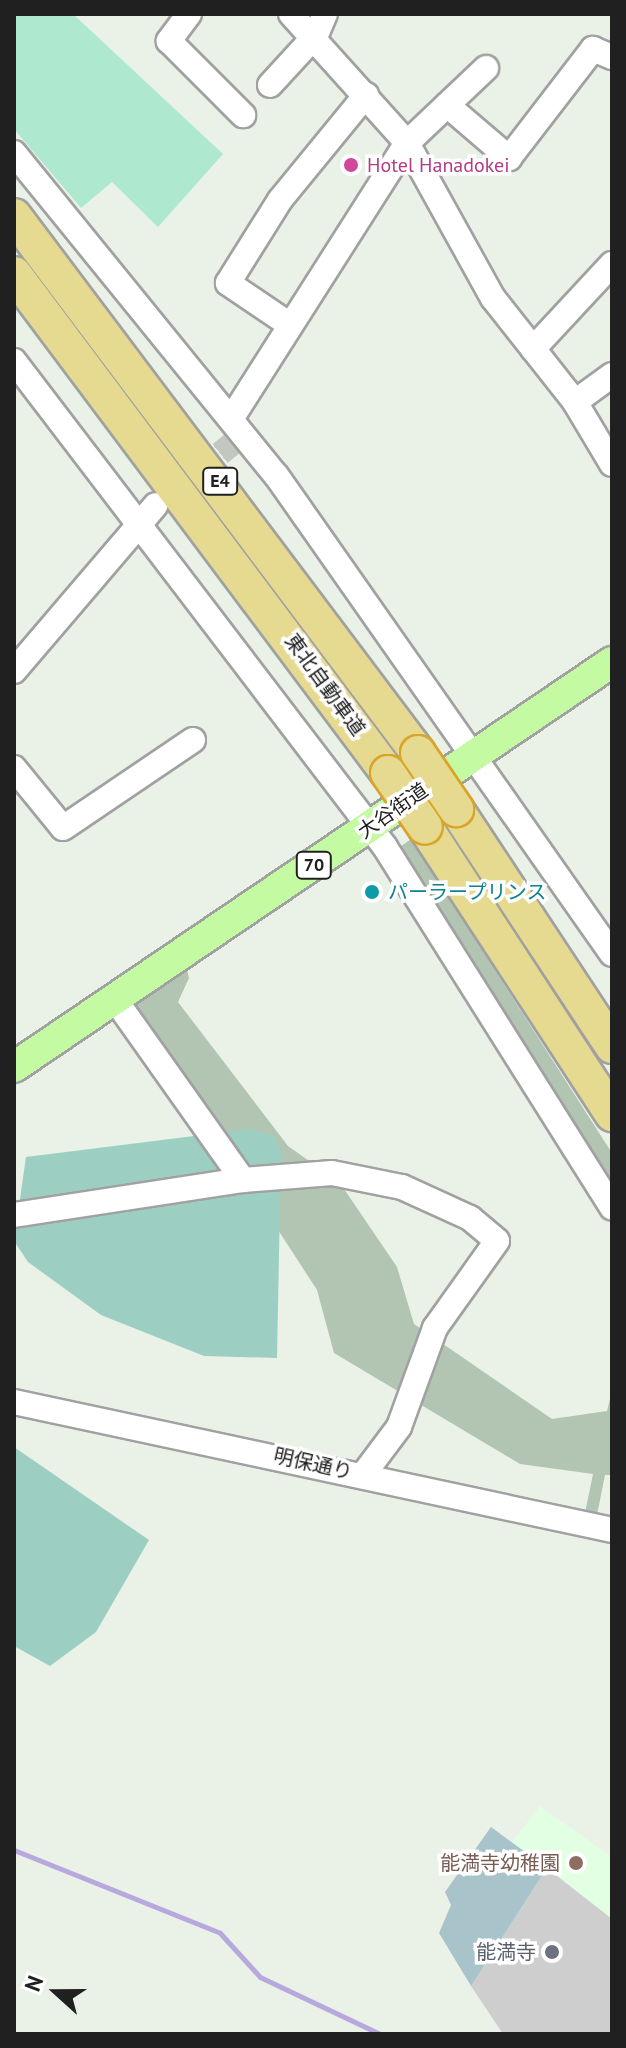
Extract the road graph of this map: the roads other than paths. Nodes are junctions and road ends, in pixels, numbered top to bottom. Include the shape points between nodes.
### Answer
1 (189, 14) edge
2 (291, 14) edge
3 (320, 25) edge
4 (612, 57) edge
5 (486, 68) dead end
6 (270, 85) dead end
7 (366, 95) junction
8 (447, 105) junction
9 (243, 115) dead end
10 (407, 143) junction
11 (14, 153) edge
12 (14, 216) edge
13 (612, 264) edge
14 (14, 274) edge
15 (290, 325) junction
16 (533, 349) junction
17 (14, 361) edge
18 (612, 375) edge
19 (575, 402) junction
20 (235, 432) junction
21 (612, 464) edge
22 (156, 505) dead end
23 (135, 525) junction
24 (612, 662) edge
25 (14, 671) edge
26 (14, 680) edge
27 (14, 689) edge
28 (193, 740) dead end
29 (472, 756) junction
30 (14, 768) edge
31 (369, 827) junction
32 (612, 954) edge
33 (114, 998) junction
34 (612, 1046) edge
35 (14, 1067) edge
36 (612, 1114) edge
37 (243, 1180) junction
38 (612, 1207) edge
39 (14, 1215) edge
40 (14, 1402) edge
41 (363, 1475) junction
42 (612, 1530) edge

1 - 9 street via 169,41
2 - 3 street
3 - 6 street
3 - 7 street
4 - 8 street via 593,49 509,158
5 - 8 street
7 - 10 street
7 - 15 street via 280,200 228,283
8 - 10 street
10 - 15 street
10 - 16 street via 454,238
11 - 20 street
12 - 34 highway, 東北自動車道 / E4, bridge via 418,753
13 - 16 street
14 - 36 highway, 東北自動車道 / E4, bridge via 388,773
15 - 20 street
16 - 19 street
17 - 23 street
18 - 19 street
19 - 21 street
20 - 29 street
22 - 23 street
23 - 25 street
23 - 31 street via 223,626
24 - 29 main road, 大谷街道 / 70
26 - 27 street
28 - 30 street via 63,828
29 - 31 main road, 大谷街道 / 70
29 - 32 street
31 - 33 main road, 大谷街道 / 70
31 - 38 street
33 - 35 main road, 大谷街道 / 70
33 - 37 street
37 - 39 street
37 - 41 street via 332,1173 402,1187 435,1198 497,1241 435,1328 399,1427
40 - 41 street, 明保通り
41 - 42 street, 明保通り

